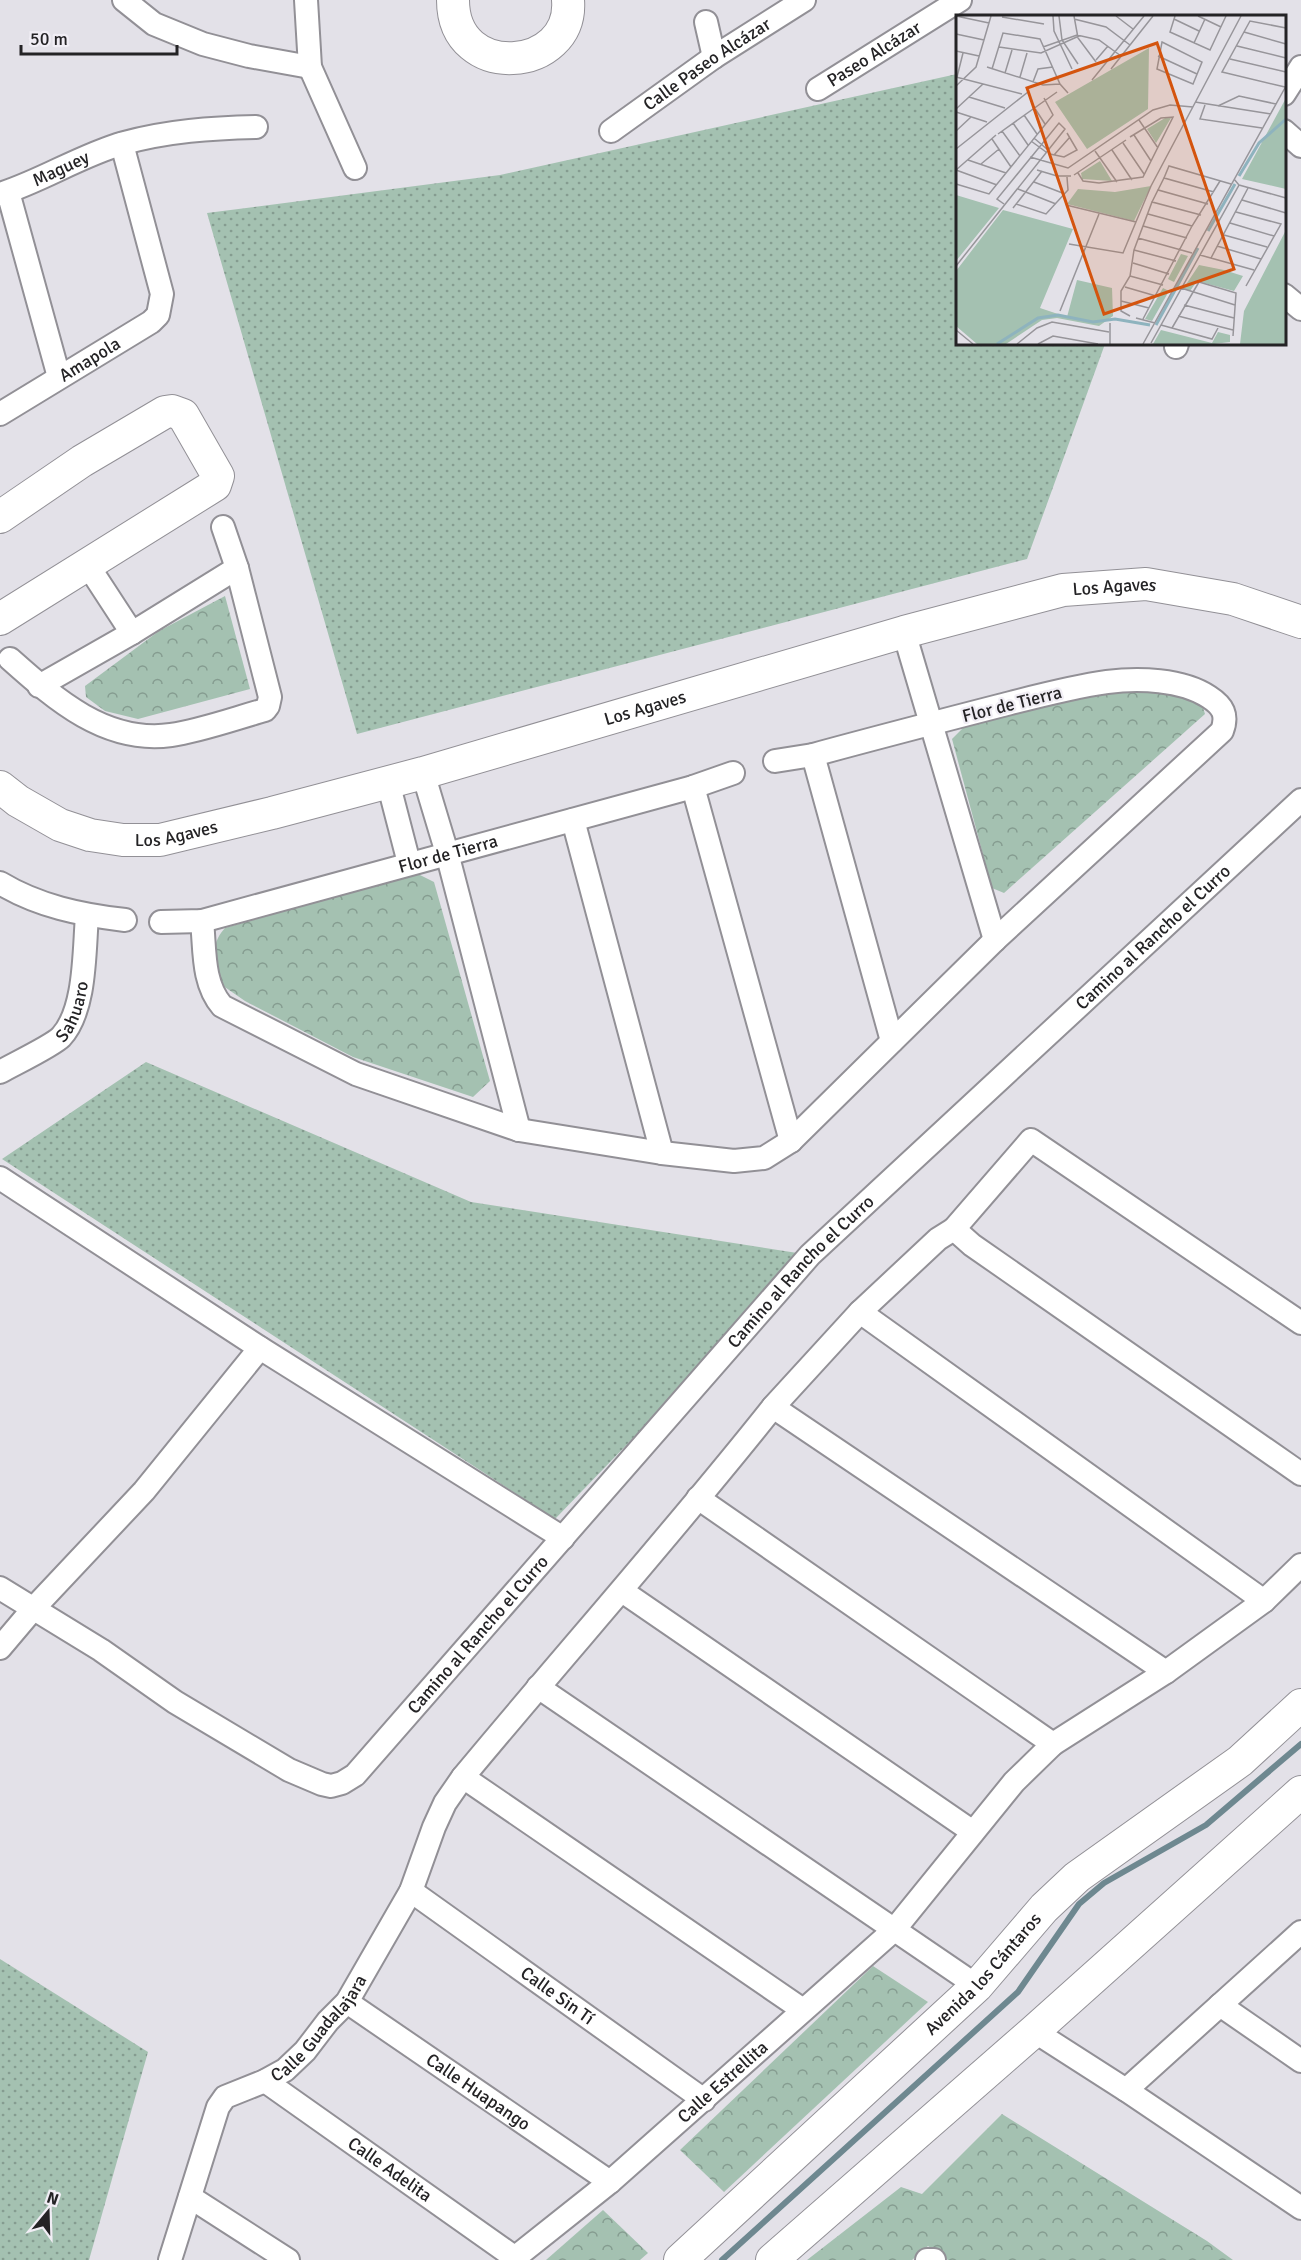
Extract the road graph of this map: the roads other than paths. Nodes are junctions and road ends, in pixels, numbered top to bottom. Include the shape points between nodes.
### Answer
1 (124, 0) edge
2 (306, 0) edge
3 (453, 0) edge
4 (568, 0) edge
5 (804, 0) edge
6 (948, 3) edge
7 (706, 22) dead end
8 (714, 57) junction
9 (310, 67) junction
10 (1301, 67) edge
11 (818, 89) dead end
12 (1286, 91) edge
13 (256, 127) dead end
14 (611, 131) dead end
15 (1286, 133) edge
16 (122, 144) junction
17 (1301, 146) edge
18 (355, 168) dead end
19 (4, 193) edge
20 (1286, 297) edge
21 (1301, 309) edge
22 (59, 377) junction
23 (0, 414) edge
24 (0, 517) edge
25 (223, 527) dead end
26 (87, 564) junction
27 (237, 568) junction
28 (1, 616) edge
29 (1301, 622) edge
30 (904, 632) junction
31 (132, 633) junction
32 (10, 660) dead end
33 (39, 686) junction
34 (930, 724) junction
35 (813, 755) junction
36 (775, 761) dead end
37 (423, 773) junction
38 (733, 773) dead end
39 (388, 782) junction
40 (0, 787) edge
41 (693, 787) junction
42 (1301, 800) edge
43 (573, 820) junction
44 (447, 853) junction
45 (410, 863) junction
46 (0, 883) edge
47 (87, 916) junction
48 (125, 920) dead end
49 (202, 921) junction
50 (161, 922) dead end
51 (995, 940) junction
52 (892, 1041) junction
53 (5, 1061) edge
54 (519, 1130) junction
55 (791, 1141) junction
56 (662, 1153) junction
57 (0, 1178) edge
58 (954, 1229) junction
59 (860, 1312) junction
60 (1301, 1323) edge
61 (260, 1348) junction
62 (773, 1407) junction
63 (1301, 1474) edge
64 (698, 1498) junction
65 (563, 1538) junction
66 (1301, 1565) edge
67 (0, 1588) edge
68 (622, 1591) junction
69 (1264, 1601) junction
70 (33, 1609) junction
71 (0, 1648) edge
72 (1166, 1672) junction
73 (538, 1687) junction
74 (1301, 1705) edge
75 (1053, 1744) junction
76 (463, 1777) junction
77 (1301, 1792) edge
78 (973, 1832) junction
79 (411, 1891) junction
80 (894, 1930) junction
81 (1301, 1932) edge
82 (977, 1986) junction
83 (347, 2002) junction
84 (1220, 2005) junction
85 (803, 2010) junction
86 (1034, 2031) junction
87 (1301, 2061) edge
88 (264, 2081) junction
89 (1126, 2090) junction
90 (704, 2100) junction
91 (610, 2182) junction
92 (190, 2197) junction
93 (1301, 2208) edge
94 (513, 2259) edge
95 (170, 2260) edge
96 (288, 2260) edge
97 (680, 2260) edge
98 (772, 2260) edge
99 (927, 2260) edge
100 (934, 2260) edge

1 - 9 street via 154,24 203,44
2 - 9 street
3 - 4 street via 453,13 462,34 479,51 501,59 524,58 546,48 561,30
5 - 8 street, Calle Paseo Alcázar
6 - 11 street, Paseo Alcázar
7 - 8 street
8 - 14 street, Calle Paseo Alcázar
9 - 18 street
10 - 12 street
13 - 16 street, Maguey via 195,130
15 - 17 street
16 - 19 street, Maguey
16 - 22 street, Amapola via 162,294 158,315
19 - 22 street
20 - 21 street
22 - 23 street, Amapola
24 - 26 street via 82,461 165,412 183,415 218,476 217,483
25 - 27 street
26 - 28 street
26 - 31 street
27 - 31 street
27 - 33 street via 270,697 265,710 173,735 146,737 99,726
29 - 30 street, Los Agaves via 1233,599 1146,584 1063,590
30 - 34 street
30 - 37 street, Los Agaves
31 - 33 street
32 - 33 street
34 - 35 street, Flor de Tierra
34 - 51 street
34 - 51 street, Flor de Tierra via 1106,682 1144,680 1205,694 1224,711 1222,731
35 - 36 street, Flor de Tierra
35 - 52 street
37 - 39 street, Los Agaves
37 - 44 street
38 - 41 street, Flor de Tierra
39 - 40 street, Los Agaves via 160,840 90,835 60,825
39 - 45 street
41 - 43 street, Flor de Tierra
41 - 55 street
42 - 65 street, Camino al Rancho el Curro via 810,1255
43 - 44 street, Flor de Tierra
43 - 56 street
44 - 45 street, Flor de Tierra
44 - 54 street
45 - 49 street, Flor de Tierra
46 - 47 street via 50,906
47 - 48 street
47 - 53 street, Sahuaro via 80,995 73,1019 60,1038
49 - 50 street, Flor de Tierra
49 - 54 street via 208,980 222,1006 356,1074
51 - 52 street
52 - 55 street
54 - 56 street
55 - 56 street via 764,1158 734,1161
57 - 61 street
58 - 59 street, Calle Guadalajara via 938,1239
58 - 60 street, Calle Guadalajara via 1031,1140
58 - 63 street
59 - 62 street, Calle Guadalajara
59 - 69 street
61 - 65 street
61 - 70 street via 144,1491
62 - 64 street, Calle Guadalajara
62 - 72 street
64 - 68 street, Calle Guadalajara
64 - 75 street
65 - 70 street, Camino al Rancho el Curro via 367,1764 342,1783 331,1786 289,1770
66 - 69 street, Calle Estrellita
67 - 70 street
68 - 73 street, Calle Guadalajara
68 - 78 street
69 - 72 street, Calle Estrellita
70 - 71 street
72 - 75 street, Calle Estrellita
73 - 76 street, Calle Guadalajara
73 - 80 street
74 - 82 street, Avenida los Cántaros via 1240,1761 1077,1877 1044,1908
75 - 78 street, Calle Estrellita via 1014,1782
76 - 79 street, Calle Guadalajara via 434,1827
76 - 85 street
77 - 86 street
78 - 80 street, Calle Estrellita
79 - 83 street, Calle Guadalajara
79 - 90 street, Calle Sin Tí
80 - 82 street
80 - 85 street, Calle Estrellita
81 - 84 street
82 - 97 street, Avenida los Cántaros
83 - 88 street, Calle Guadalajara via 305,2051 285,2070
83 - 91 street, Calle Huapango
84 - 87 street
84 - 89 street
85 - 90 street, Calle Estrellita
86 - 89 street
86 - 98 street
88 - 92 street, Calle Guadalajara via 225,2097 218,2107
88 - 94 street, Calle Adelita
89 - 93 street
90 - 91 street, Calle Estrellita
91 - 94 street, Calle Estrellita
92 - 95 street, Calle Guadalajara
92 - 96 street
99 - 100 street

